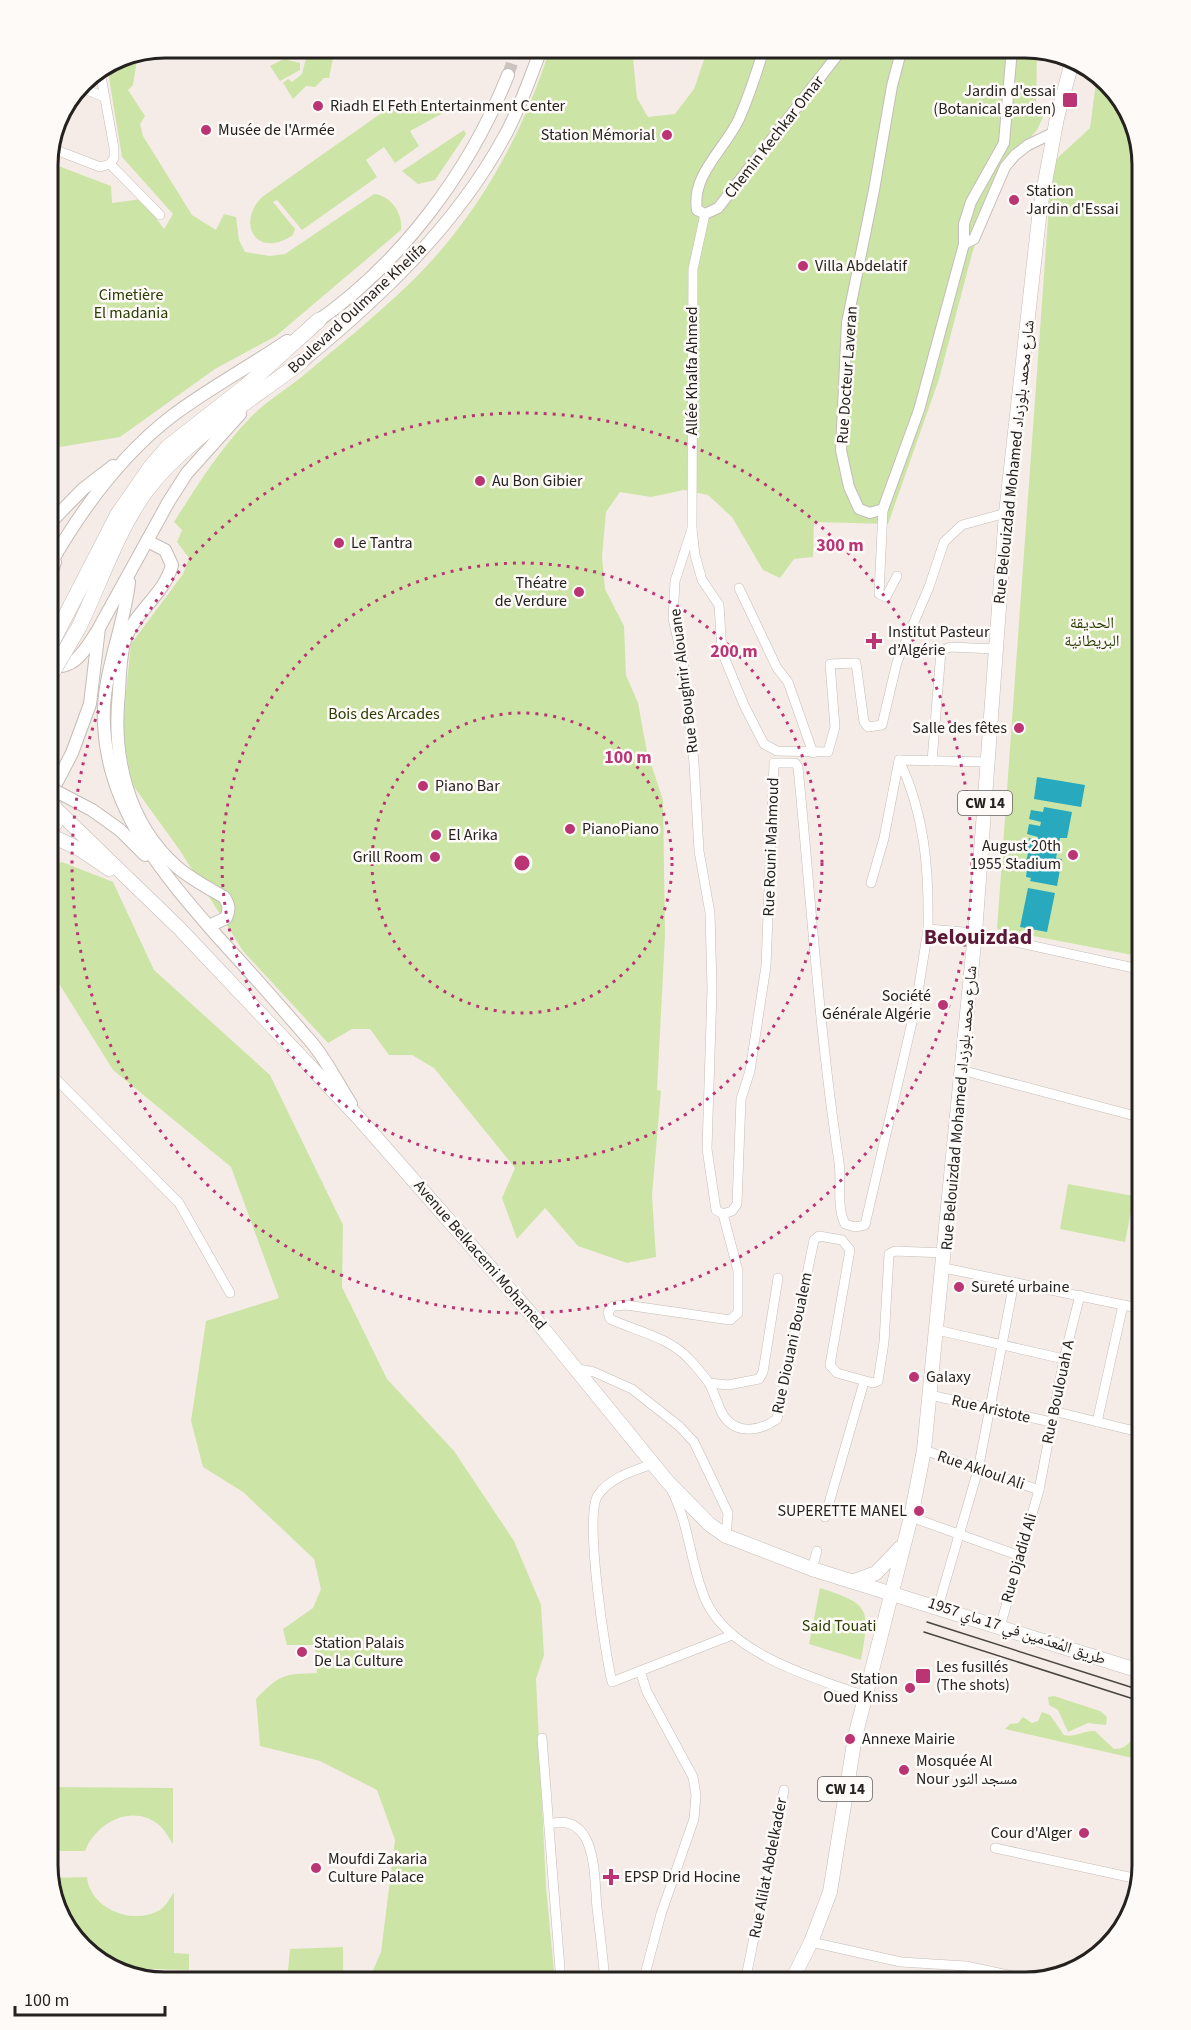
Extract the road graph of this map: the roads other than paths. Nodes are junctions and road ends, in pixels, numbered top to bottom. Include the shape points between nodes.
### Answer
1 (536, 59) edge
2 (760, 59) edge
3 (834, 59) edge
4 (899, 59) edge
5 (1011, 59) edge
6 (1066, 67) edge
7 (1070, 69) edge
8 (508, 75) tunnel mouth
9 (101, 80) edge
10 (1066, 81) junction
11 (89, 91) edge
12 (104, 97) junction
13 (1055, 132) junction
14 (59, 151) edge
15 (110, 164) junction
16 (705, 214) junction
17 (160, 215) dead end
18 (964, 244) junction
19 (319, 320) junction
20 (301, 362) junction
21 (127, 457) junction
22 (883, 510) junction
23 (1006, 513) junction
24 (59, 514) edge
25 (692, 530) junction
26 (147, 541) junction
27 (60, 547) joint
28 (59, 550) edge
29 (129, 574) junction
30 (897, 576) dead end
31 (739, 588) dead end
32 (99, 628) junction
33 (59, 631) edge
34 (995, 649) junction
35 (59, 662) edge
36 (59, 666) edge
37 (813, 753) junction
38 (898, 760) junction
39 (932, 761) junction
40 (988, 762) junction
41 (59, 784) edge
42 (59, 793) edge
43 (59, 811) edge
44 (59, 838) edge
45 (130, 883) junction
46 (871, 883) dead end
47 (181, 896) junction
48 (209, 926) junction
49 (928, 929) junction
50 (975, 933) junction
51 (1132, 968) edge
52 (961, 1070) junction
53 (58, 1084) edge
54 (1132, 1115) edge
55 (357, 1116) junction
56 (723, 1214) junction
57 (945, 1253) junction
58 (944, 1268) junction
59 (778, 1278) dead end
60 (1014, 1282) junction
61 (230, 1293) dead end
62 (1080, 1295) junction
63 (1123, 1305) junction
64 (1132, 1307) edge
65 (937, 1330) junction
66 (1004, 1346) junction
67 (1064, 1359) junction
68 (574, 1368) junction
69 (864, 1382) junction
70 (709, 1383) junction
71 (930, 1395) junction
72 (991, 1409) junction
73 (1053, 1411) junction
74 (1051, 1422) junction
75 (1097, 1422) junction
76 (1132, 1430) edge
77 (924, 1450) junction
78 (654, 1464) junction
79 (978, 1470) junction
80 (667, 1481) junction
81 (1039, 1490) junction
82 (894, 1511) dead end
83 (825, 1517) dead end
84 (911, 1517) junction
85 (726, 1536) junction
86 (960, 1537) junction
87 (903, 1545) junction
88 (817, 1551) dead end
89 (1020, 1556) junction
90 (812, 1569) junction
91 (854, 1581) junction
92 (890, 1592) junction
93 (938, 1607) junction
94 (1000, 1627) junction
95 (732, 1635) junction
96 (1132, 1669) edge
97 (640, 1671) junction
98 (865, 1696) junction
99 (542, 1738) dead end
100 (784, 1790) dead end
101 (549, 1824) junction
102 (995, 1848) dead end
103 (1131, 1877) edge
104 (811, 1942) junction
105 (560, 1971) edge
106 (604, 1972) edge
107 (647, 1972) edge
108 (747, 1972) edge
109 (795, 1972) edge
110 (994, 1972) edge

1 - 20 main road, Boulevard Oulmane Khelifa via 504,138 440,231
2 - 16 street, Chemin Kechkar Omar via 738,120 694,194 697,210
3 - 16 street, Chemin Kechkar Omar via 718,208
4 - 22 street, Rue Docteur Laveran via 847,323 841,450 849,487 859,509 870,513
5 - 18 street via 1004,143 971,202 964,224
6 - 10 street
7 - 10 main road, Rue Belouizdad Mohamed شارع محمد بلوزداد / CW 14
8 - 19 main road, Boulevard Oulmane Khelifa via 487,123 434,207 355,292
9 - 12 street
10 - 13 main road, Rue Belouizdad Mohamed شارع محمد بلوزداد / CW 14
11 - 12 street
12 - 15 street via 114,148
13 - 18 street via 1028,145 1005,167 974,239
13 - 23 main road, Rue Belouizdad Mohamed شارع محمد بلوزداد / CW 14 via 1040,209
14 - 15 street via 100,167
15 - 17 street
16 - 25 street, Allée Khalfa Ahmed via 693,269
18 - 22 street via 919,410
19 - 21 main road, Boulevard Oulmane Khelifa via 198,398
19 - 33 highway via 246,386 168,447 150,468 118,514
20 - 26 main road, Boulevard Oulmane Khelifa via 230,422 188,473
20 - 35 highway, bridge via 204,435 158,477 134,510
21 - 24 main road via 83,489
21 - 27 main road via 85,507
22 - 30 street via 879,594 886,597
23 - 34 main road, Rue Belouizdad Mohamed شارع محمد بلوزداد / CW 14
23 - 37 street via 962,525 944,542 897,662 882,725 868,727 864,722 856,663 830,664 835,727 828,752
25 - 37 street via 702,580 719,605 722,652 759,735 769,749
25 - 56 street, Rue Boughrir Alouane via 675,581 673,619 683,662 699,852 710,913 706,1149 713,1202
26 - 29 main road, Boulevard Oulmane Khelifa
26 - 48 main road via 165,550 172,565 165,584 144,606 125,640 116,714 117,746 129,794 143,826 179,869 228,902 226,918
27 - 28 main road
29 - 32 main road, Boulevard Oulmane Khelifa
29 - 47 main road via 107,672 104,724 109,765 119,799 135,829
31 - 37 street via 777,668 788,682
32 - 36 main road, Boulevard Oulmane Khelifa via 79,659
32 - 41 main road via 90,704
34 - 39 street via 950,647 941,651
34 - 40 main road, Rue Belouizdad Mohamed شارع محمد بلوزداد / CW 14
38 - 39 street
38 - 46 street via 884,838
38 - 49 street via 922,823 929,881
39 - 40 street
40 - 50 main road, Rue Belouizdad Mohamed شارع محمد بلوزداد / CW 14
42 - 47 main road, bridge via 120,830
43 - 45 main road
44 - 45 main road
45 - 55 main road, Avenue Belkacemi Mohamed via 224,974
47 - 48 main road
48 - 55 main road via 314,1045
49 - 50 street
49 - 56 street, Rue Rouni Mahmoud via 916,1005 878,1160 870,1213 865,1225 855,1227 845,1224 841,1216 840,1166 798,767 774,763 764,990 750,1071 741,1099 737,1204
50 - 51 street
50 - 52 main road, Rue Belouizdad Mohamed شارع محمد بلوزداد / CW 14
52 - 54 street
52 - 57 main road, Rue Belouizdad Mohamed شارع محمد بلوزداد / CW 14
53 - 61 street via 179,1203
55 - 68 main road, Avenue Belkacemi Mohamed via 449,1218
56 - 70 street, Rue Diouani Boualem via 738,1271 735,1318 626,1305 614,1305 608,1312 610,1319 677,1348
57 - 58 main road, Rue Belouizdad Mohamed شارع محمد بلوزداد / CW 14
57 - 69 street via 889,1254 879,1376 878,1381
58 - 60 street
58 - 65 main road, Rue Belouizdad Mohamed شارع محمد بلوزداد / CW 14
59 - 70 street via 759,1379 728,1385
60 - 62 street
60 - 66 street
62 - 63 street
62 - 67 street, Rue Boulouah A
63 - 64 street
63 - 75 street
65 - 66 street
65 - 71 main road, Rue Belouizdad Mohamed شارع محمد بلوزداد / CW 14
66 - 67 street
66 - 72 street
67 - 73 street, Rue Boulouah A
68 - 78 main road, Avenue Belkacemi Mohamed
68 - 85 street via 594,1372 632,1389 680,1426 694,1442 728,1513
69 - 70 street, Rue Diouani Boualem via 837,1373 830,1365 850,1250 843,1240 819,1236 814,1240 777,1419 766,1427 748,1430 734,1426 723,1415
69 - 83 street
71 - 72 street, Rue Aristote
71 - 77 main road, Rue Belouizdad Mohamed شارع محمد بلوزداد / CW 14
72 - 74 street, Rue Aristote
72 - 79 street
73 - 74 street, Rue Boulouah A
73 - 75 street, Rue Aristote
74 - 81 street, Rue Boulouah A
75 - 76 street, Rue Aristote
77 - 79 street, Rue Akloul Ali
77 - 84 main road, Rue Belouizdad Mohamed شارع محمد بلوزداد / CW 14
78 - 80 main road, Avenue Belkacemi Mohamed
78 - 97 street via 608,1483 596,1497 593,1519 603,1645 612,1682
79 - 81 street, Rue Akloul Ali
79 - 86 street
80 - 85 main road, Avenue Belkacemi Mohamed
80 - 95 street via 683,1513 706,1601
81 - 89 street, Rue Djadid Ali
82 - 84 street
84 - 86 street
84 - 87 main road, Rue Belouizdad Mohamed شارع محمد بلوزداد / CW 14
85 - 90 main road, Avenue Belkacemi Mohamed
86 - 89 street
86 - 93 street
87 - 91 main road via 876,1573
87 - 92 main road, CW 14
88 - 90 street
89 - 94 street, Rue Djadid Ali
90 - 91 main road, Avenue Belkacemi Mohamed
91 - 92 main road, طريق المُعدَمين في 17 ماي 1957
92 - 93 main road, طريق المُعدَمين في 17 ماي 1957
92 - 98 main road, CW 14
93 - 94 main road, طريق المُعدَمين في 17 ماي 1957
94 - 96 main road, طريق المُعدَمين في 17 ماي 1957
95 - 97 street
95 - 98 street via 810,1677
97 - 107 street via 652,1702 693,1777 696,1795 694,1819 661,1914
98 - 104 main road, CW 14 via 830,1892
99 - 101 street
100 - 108 street, Rue Alilat Abdelkader
101 - 105 street
101 - 106 street via 575,1825 588,1843 595,1869
102 - 103 street
104 - 109 main road, CW 14
104 - 110 street via 901,1962

